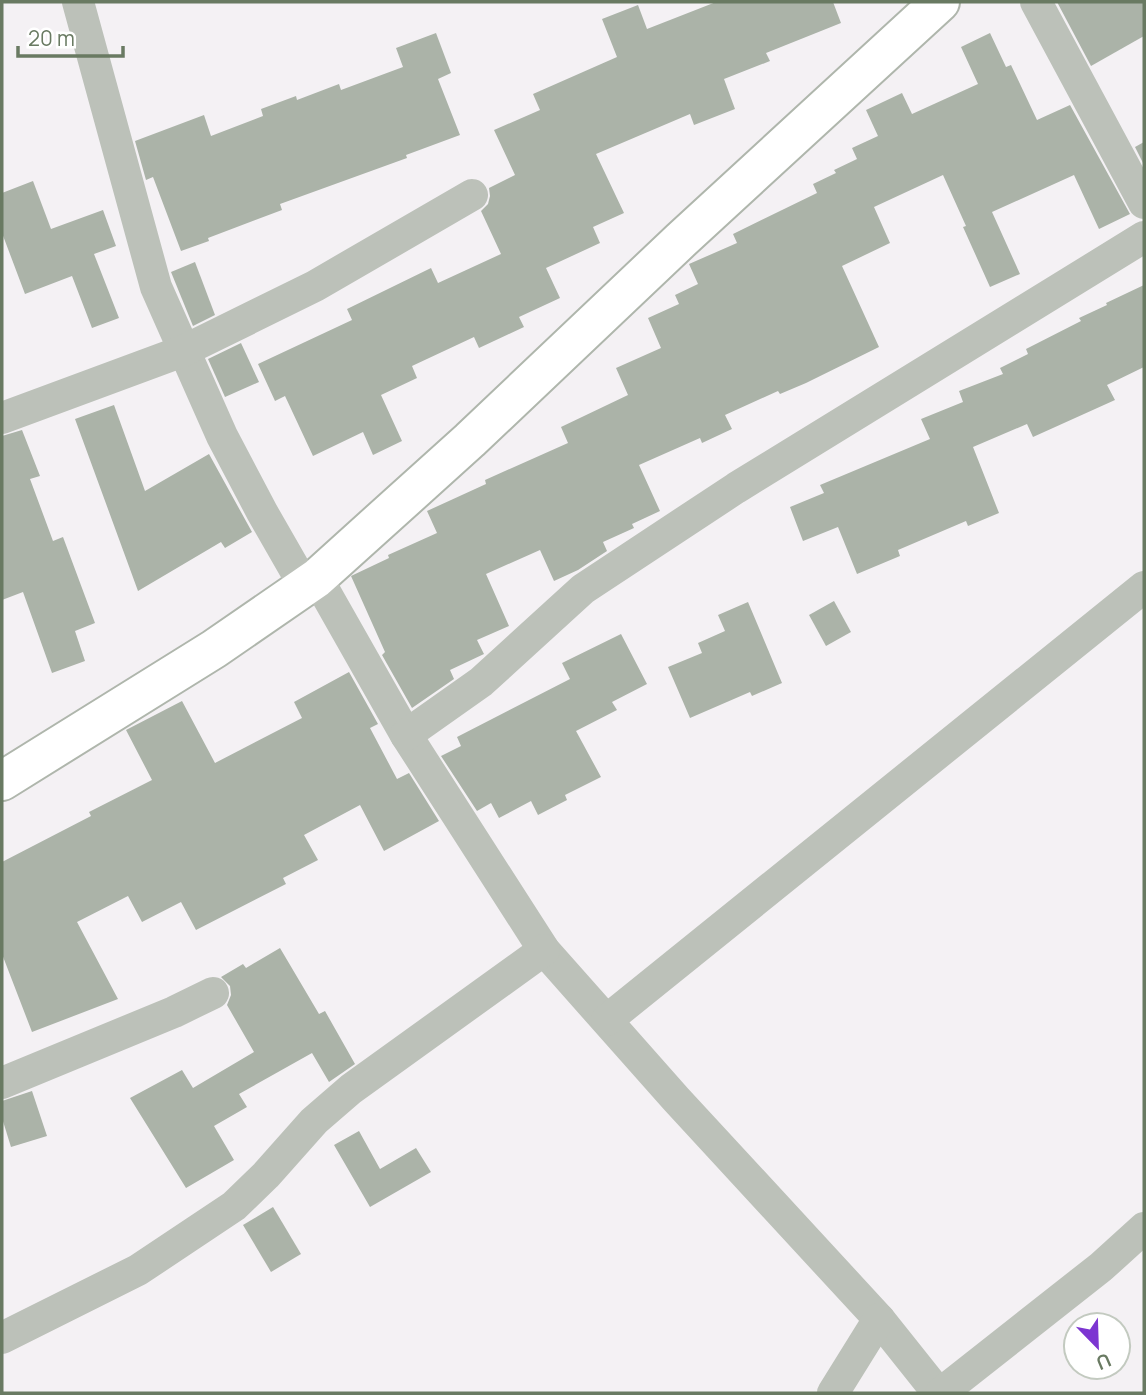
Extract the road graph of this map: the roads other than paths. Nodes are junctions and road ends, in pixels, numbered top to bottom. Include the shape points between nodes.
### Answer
1 (78, 2) edge
2 (940, 2) edge
3 (1035, 2) edge
4 (472, 195) dead end
5 (1144, 203) edge
6 (1144, 237) edge
7 (183, 351) junction
8 (2, 418) edge
9 (311, 582) junction
10 (1144, 587) edge
11 (405, 735) junction
12 (2, 781) edge
13 (544, 950) junction
14 (213, 993) dead end
15 (607, 1020) junction
16 (2, 1083) edge
17 (1144, 1228) edge
18 (879, 1319) junction
19 (2, 1338) edge
20 (833, 1393) edge
21 (940, 1393) edge

1 - 7 street via 152,276
2 - 9 street
3 - 5 street
4 - 7 street via 316,286
6 - 11 street via 736,488 583,589 481,682
7 - 8 street
7 - 9 street via 262,512
9 - 11 street
9 - 12 street via 214,649
10 - 15 street
11 - 13 street
13 - 15 street
13 - 19 street via 351,1088 234,1206 138,1270
14 - 16 street
15 - 18 street
17 - 21 street
18 - 20 street
18 - 21 street

